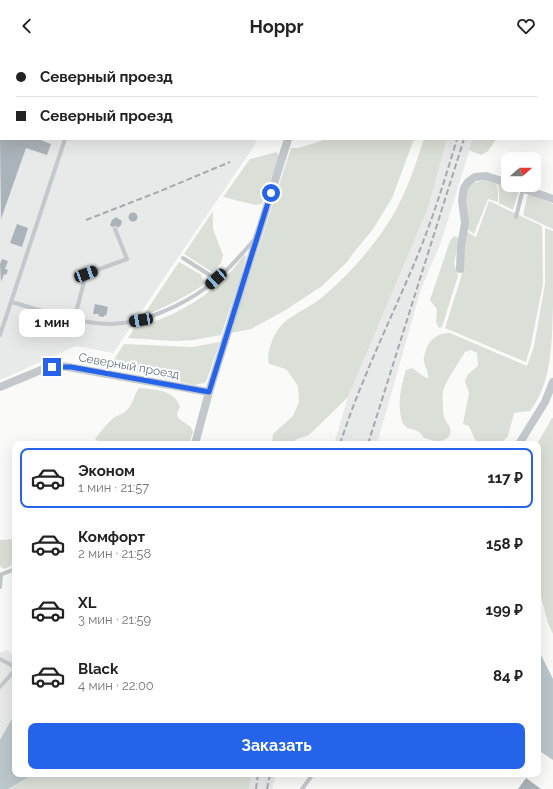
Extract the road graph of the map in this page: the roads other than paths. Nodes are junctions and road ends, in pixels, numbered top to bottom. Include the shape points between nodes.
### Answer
1 (65, 140) edge
2 (288, 140) edge
3 (501, 181) edge
4 (522, 192) edge
5 (532, 192) edge
6 (553, 199) edge
7 (516, 217) dead end
8 (115, 229) dead end
9 (257, 236) junction
10 (183, 258) dead end
11 (460, 269) dead end
12 (216, 279) junction
13 (12, 302) junction
14 (74, 320) junction
15 (2, 322) edge
16 (0, 335) edge
17 (553, 382) edge
18 (0, 387) edge
19 (209, 392) junction
20 (195, 441) edge
21 (521, 441) edge
22 (12, 570) edge
23 (0, 575) edge
24 (0, 587) edge
25 (0, 659) edge
26 (12, 665) edge
27 (12, 673) edge
28 (0, 687) edge
29 (310, 777) edge
30 (302, 789) edge

1 - 13 lane
2 - 9 street
3 - 11 street via 486,176 475,177 464,188 462,200 465,223
4 - 7 lane
5 - 6 street
8 - 14 lane via 126,259 86,274
9 - 12 lane
9 - 19 street
10 - 12 lane
12 - 14 lane via 185,301 141,320 109,324
13 - 14 lane
13 - 15 lane
15 - 16 lane
17 - 21 street via 545,402
18 - 19 street, Северный проезд via 41,370 62,366
19 - 20 street
22 - 23 lane
23 - 24 lane
25 - 26 lane
27 - 28 lane
29 - 30 lane

